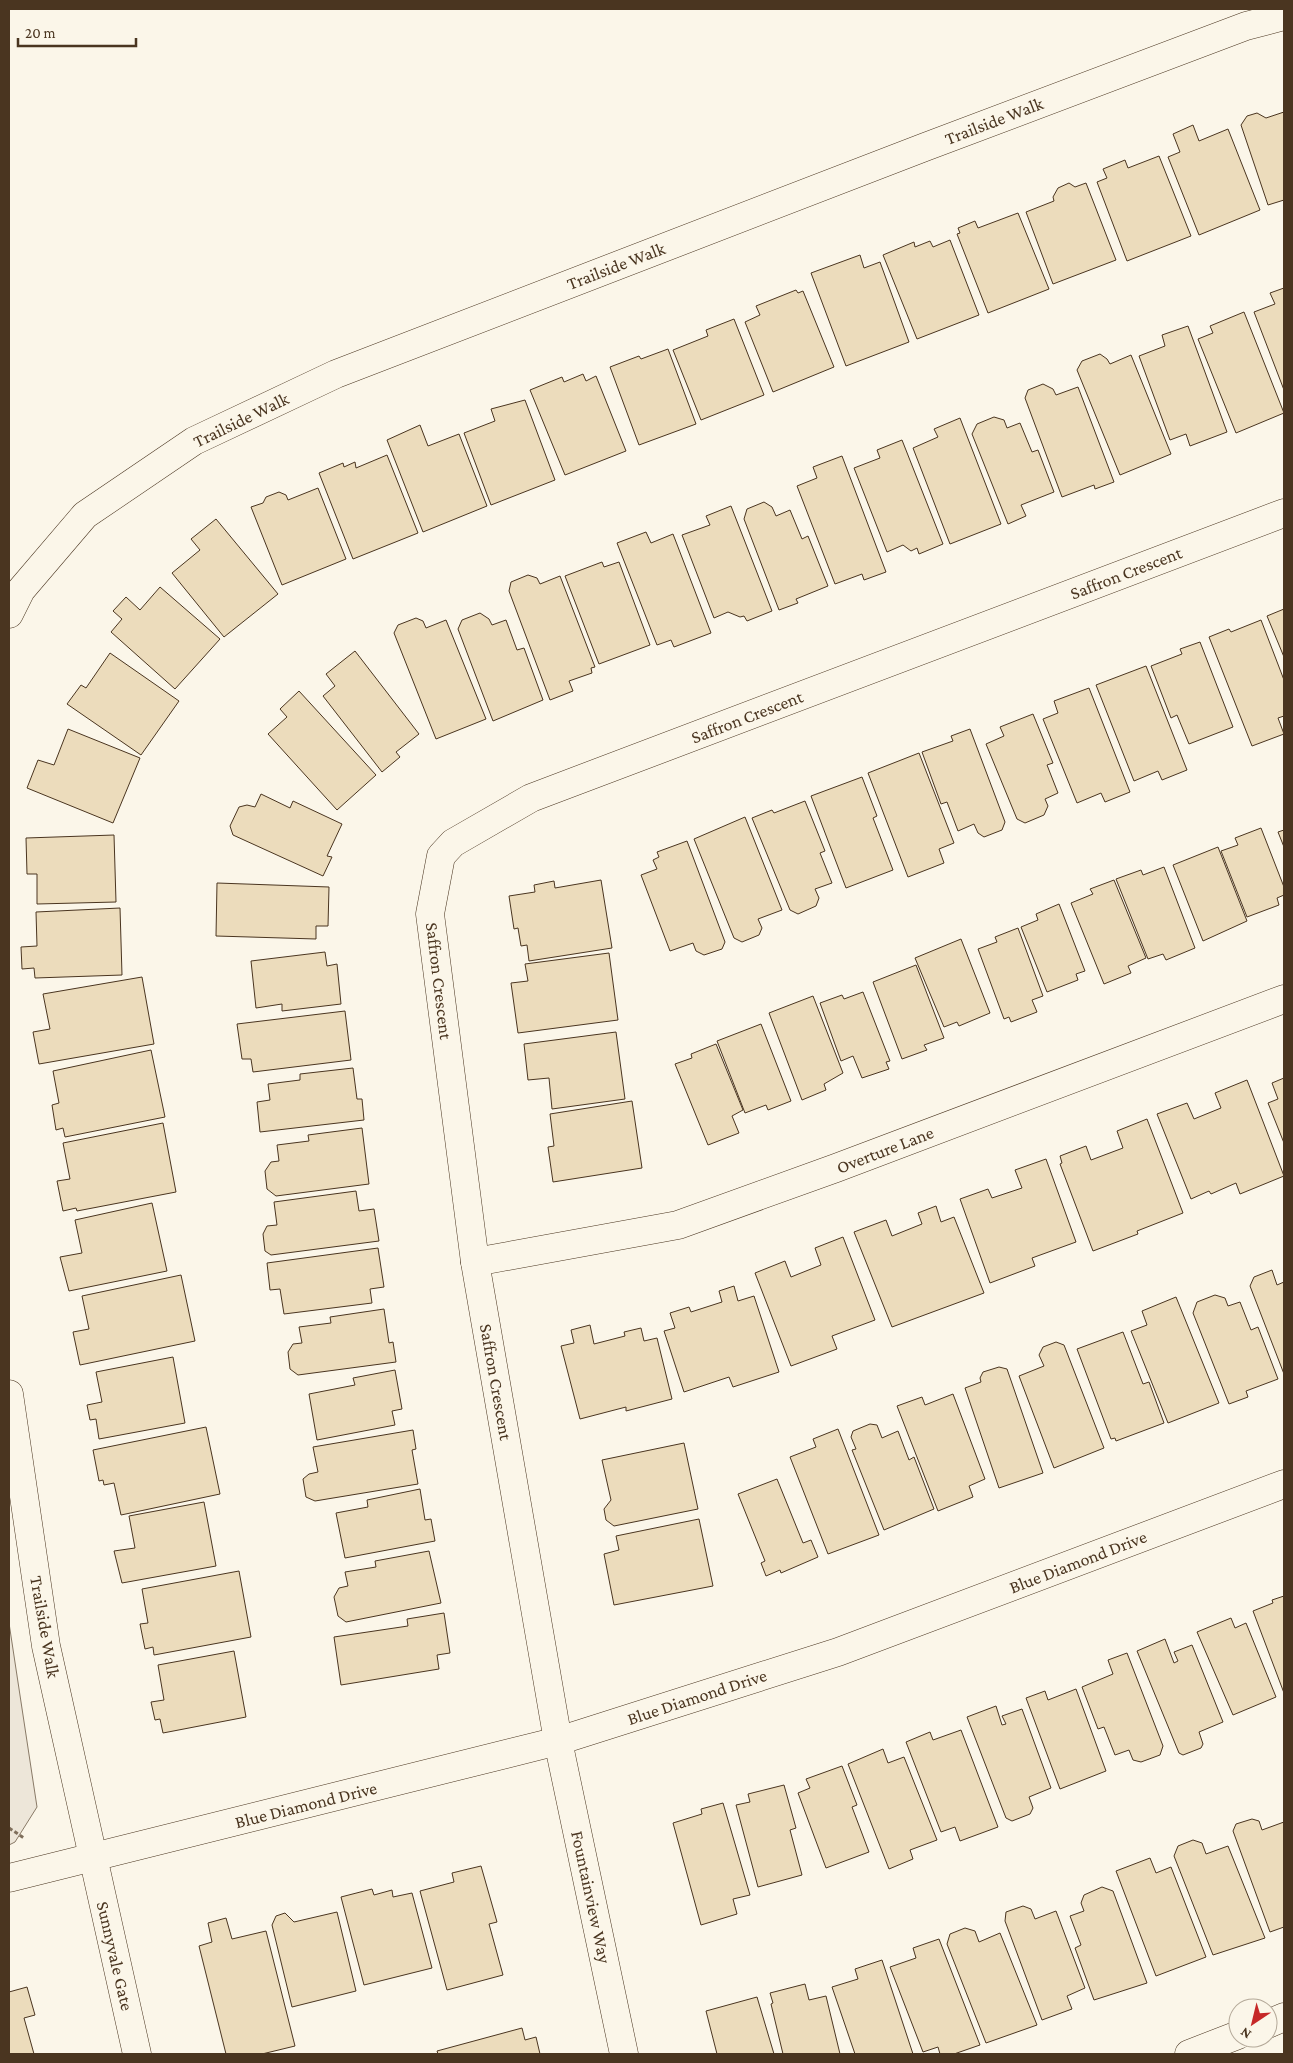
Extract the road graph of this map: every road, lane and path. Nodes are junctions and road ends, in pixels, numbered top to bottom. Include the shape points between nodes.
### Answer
1 (1284, 16) edge
2 (1284, 513) edge
3 (9, 614) edge
4 (1284, 999) edge
5 (475, 1262) junction
6 (9, 1394) edge
7 (1284, 1484) edge
8 (558, 1741) junction
9 (9, 1828) edge
10 (24, 1838) dead end
11 (92, 1858) junction
12 (9, 1878) edge
13 (1228, 2039) edge
14 (137, 2054) edge
15 (624, 2054) edge
16 (1189, 2054) edge

1 - 3 street, Trailside Walk via 1246,26 925,146 327,378 194,441 85,516 22,590
2 - 5 street, Saffron Crescent via 531,798 453,843 441,856 430,914
4 - 5 street, Overture Lane via 678,1225
5 - 8 street, Saffron Crescent
6 - 11 street, Trailside Walk via 46,1646
7 - 8 street, Blue Diamond Drive via 838,1652
8 - 11 street, Blue Diamond Drive
8 - 15 street, Fountainview Way
9 - 10 path
11 - 12 street, Blue Diamond Drive
11 - 14 street, Sunnyvale Gate
13 - 16 street

